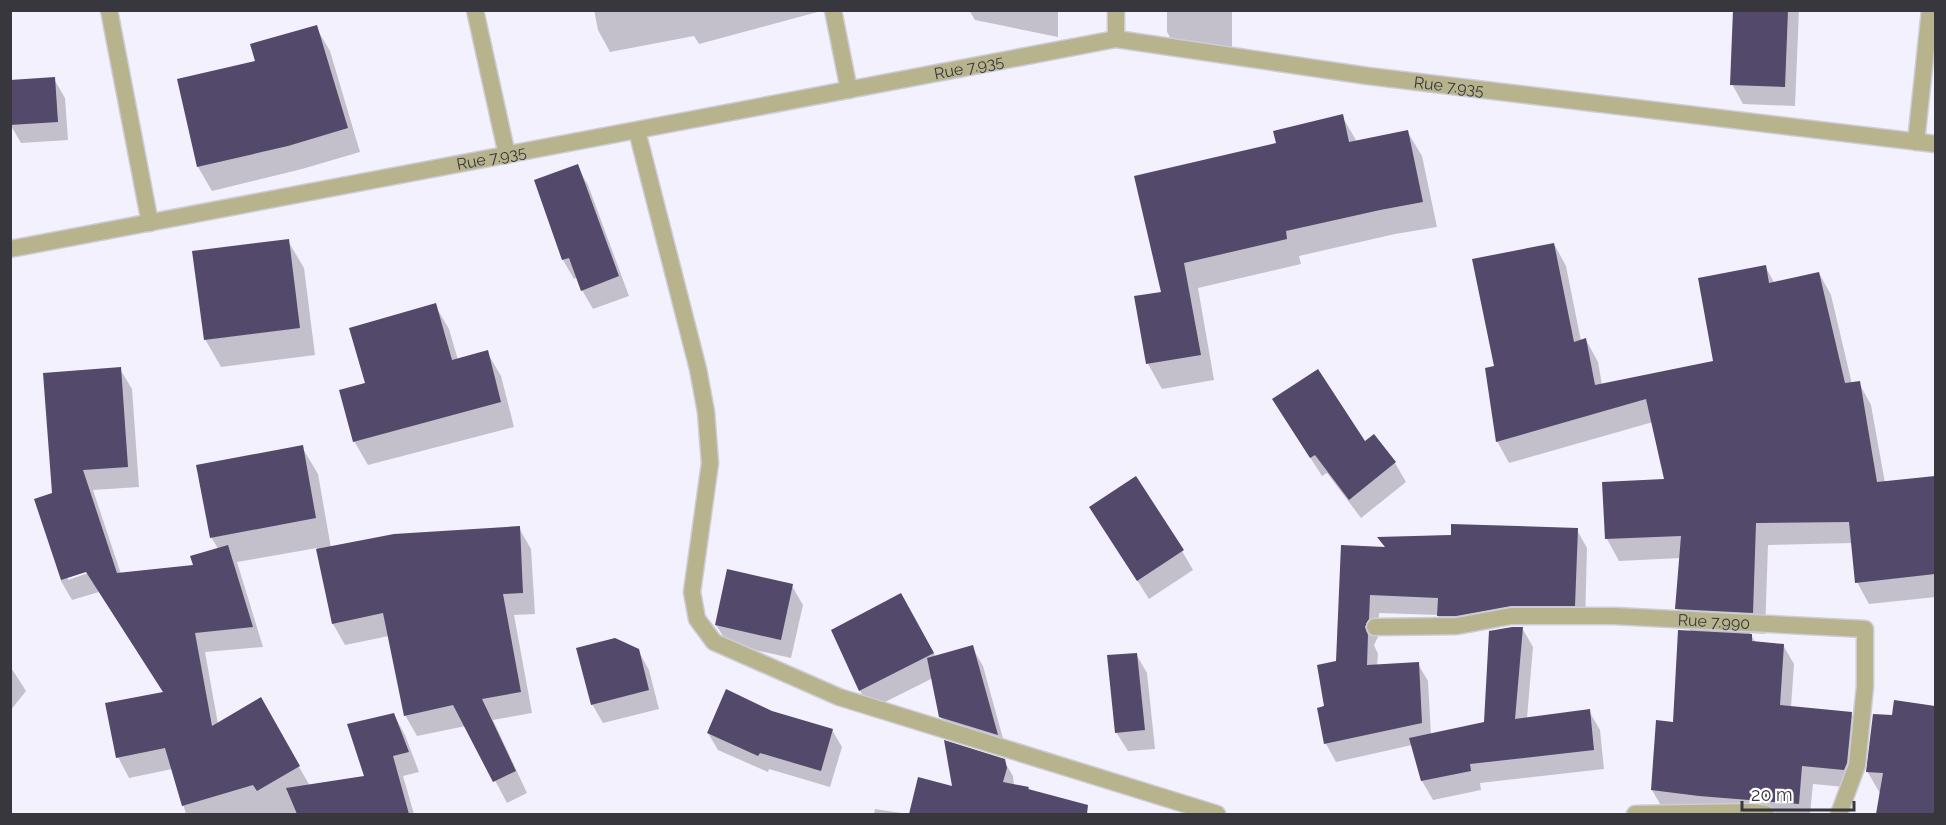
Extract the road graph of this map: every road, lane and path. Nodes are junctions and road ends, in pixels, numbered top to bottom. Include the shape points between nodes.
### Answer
1 (109, 10) edge
2 (475, 10) edge
3 (833, 10) edge
4 (1116, 10) edge
5 (1930, 10) edge
6 (1116, 39) junction
7 (849, 90) junction
8 (637, 130) junction
9 (1916, 142) junction
10 (1935, 144) edge
11 (507, 155) junction
12 (150, 223) junction
13 (10, 249) edge
14 (1375, 627) dead end
15 (1217, 814) edge
16 (1635, 814) edge
17 (1766, 814) edge
18 (1839, 814) edge

1 - 12 street
2 - 11 street
3 - 7 street
4 - 6 street
5 - 9 street
6 - 7 street, Rue 7.935
6 - 9 street, Rue 7.935 via 1368,75
7 - 8 street, Rue 7.935
8 - 11 street, Rue 7.935
8 - 15 street via 706,412 710,463 692,592 697,619 714,642 838,697
9 - 10 street, Rue 7.935
11 - 12 street, Rue 7.935
12 - 13 street, Rue 7.935
14 - 18 street, Rue 7.990 via 1457,626 1511,616 1614,616 1865,629 1865,686 1857,765
16 - 17 street

